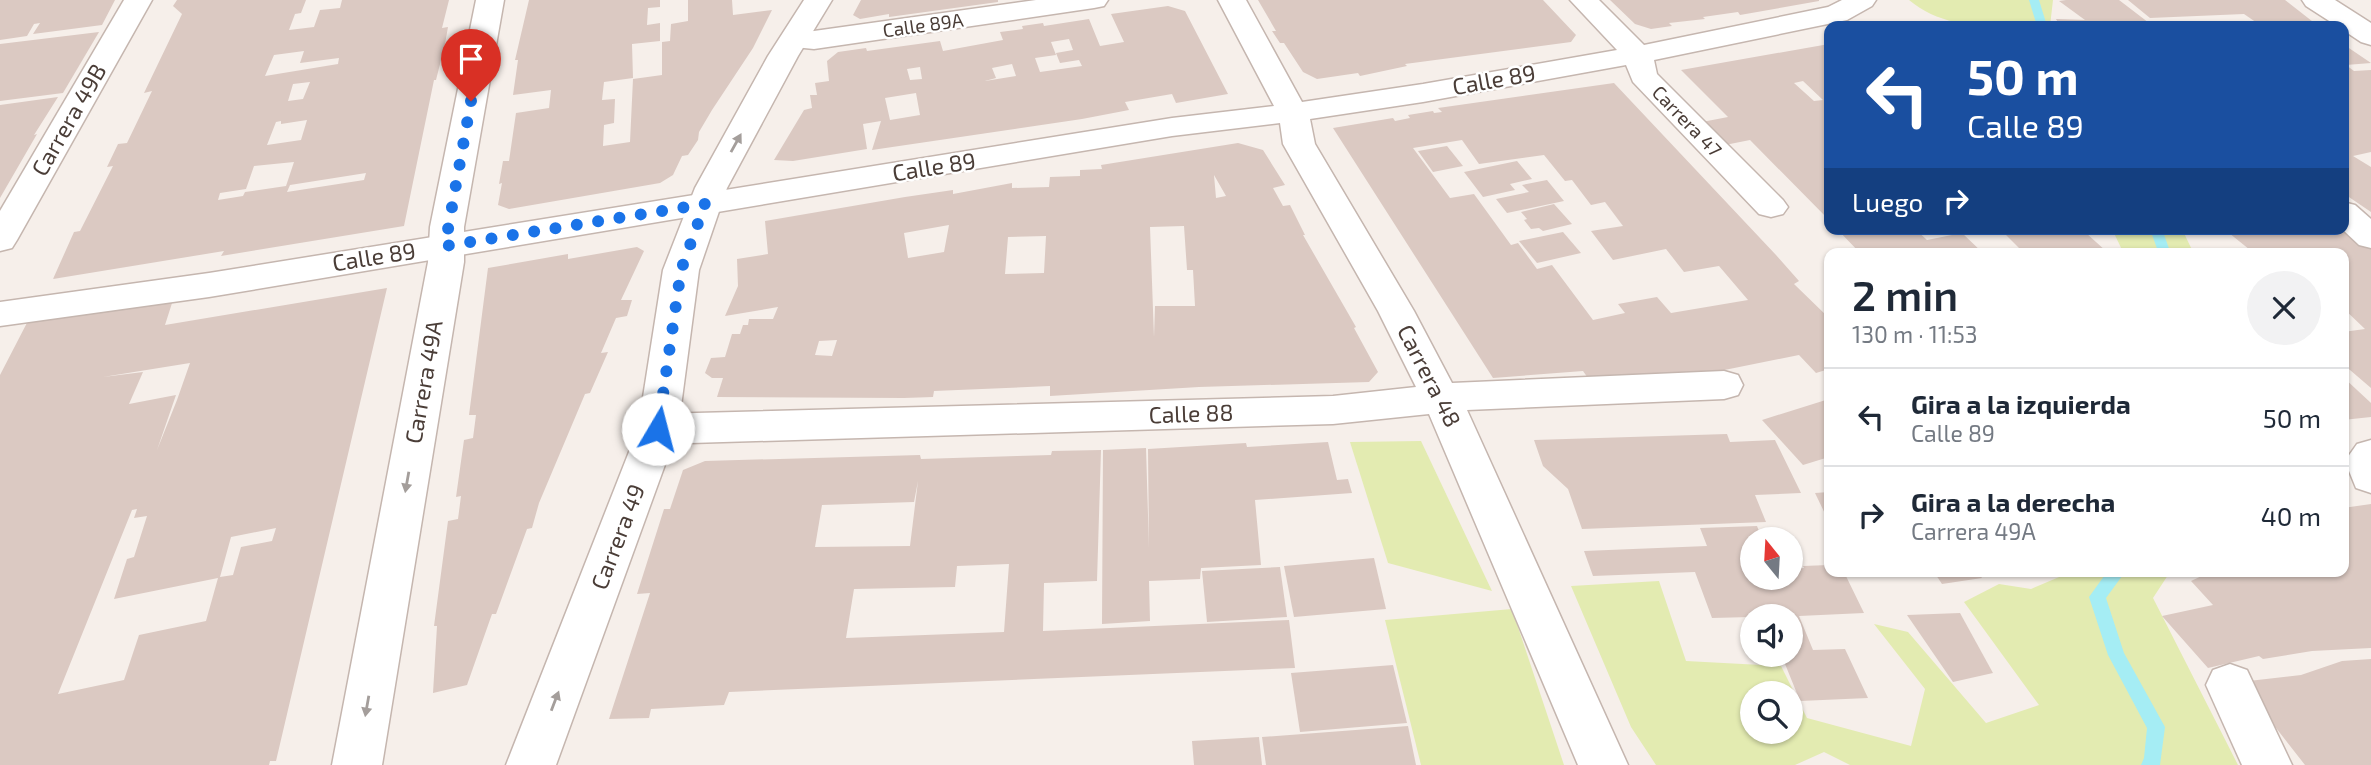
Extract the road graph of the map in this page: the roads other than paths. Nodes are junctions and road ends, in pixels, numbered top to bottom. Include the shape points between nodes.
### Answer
1 (138, 0) edge
2 (489, 0) edge
3 (818, 0) edge
4 (1094, 0) edge
5 (1232, 0) edge
6 (1584, 0) edge
7 (1862, 0) edge
8 (2316, 0) edge
9 (2347, 21) edge
10 (794, 40) junction
11 (1639, 56) junction
12 (1294, 115) junction
13 (705, 204) junction
14 (1771, 207) dead end
15 (2349, 217) edge
16 (2371, 237) edge
17 (0, 240) edge
18 (445, 246) junction
19 (0, 314) edge
20 (1724, 385) dead end
21 (1441, 398) junction
22 (658, 429) junction
23 (2371, 456) edge
24 (2371, 477) edge
25 (2230, 685) dead end
26 (357, 765) edge
27 (531, 765) edge
28 (1603, 765) edge
29 (2267, 765) edge

1 - 17 street, Carrera 49B
2 - 18 street, Carrera 49A
3 - 10 street, Carrera 49
4 - 10 street, Calle 89A
5 - 12 street, Carrera 48
6 - 11 street, Carrera 47
7 - 11 street, Calle 89 via 1837,14
8 - 9 street
13 -> 10 street, Carrera 49
11 - 12 street, Calle 89
11 - 14 street, Carrera 47 via 1643,75
12 - 13 street, Calle 89 via 1172,127
12 - 21 street, Carrera 48 via 1299,144
13 - 18 street, Calle 89
13 - 22 street, Carrera 49 via 681,270
15 - 16 street
18 - 19 street, Calle 89
18 -> 26 street, Carrera 49A via 446,262
20 - 21 street, Calle 88
21 - 22 street, Calle 88 via 1333,410
21 - 28 street, Carrera 48
27 -> 22 street, Carrera 49
23 - 24 street via 2365,461
25 - 29 street

